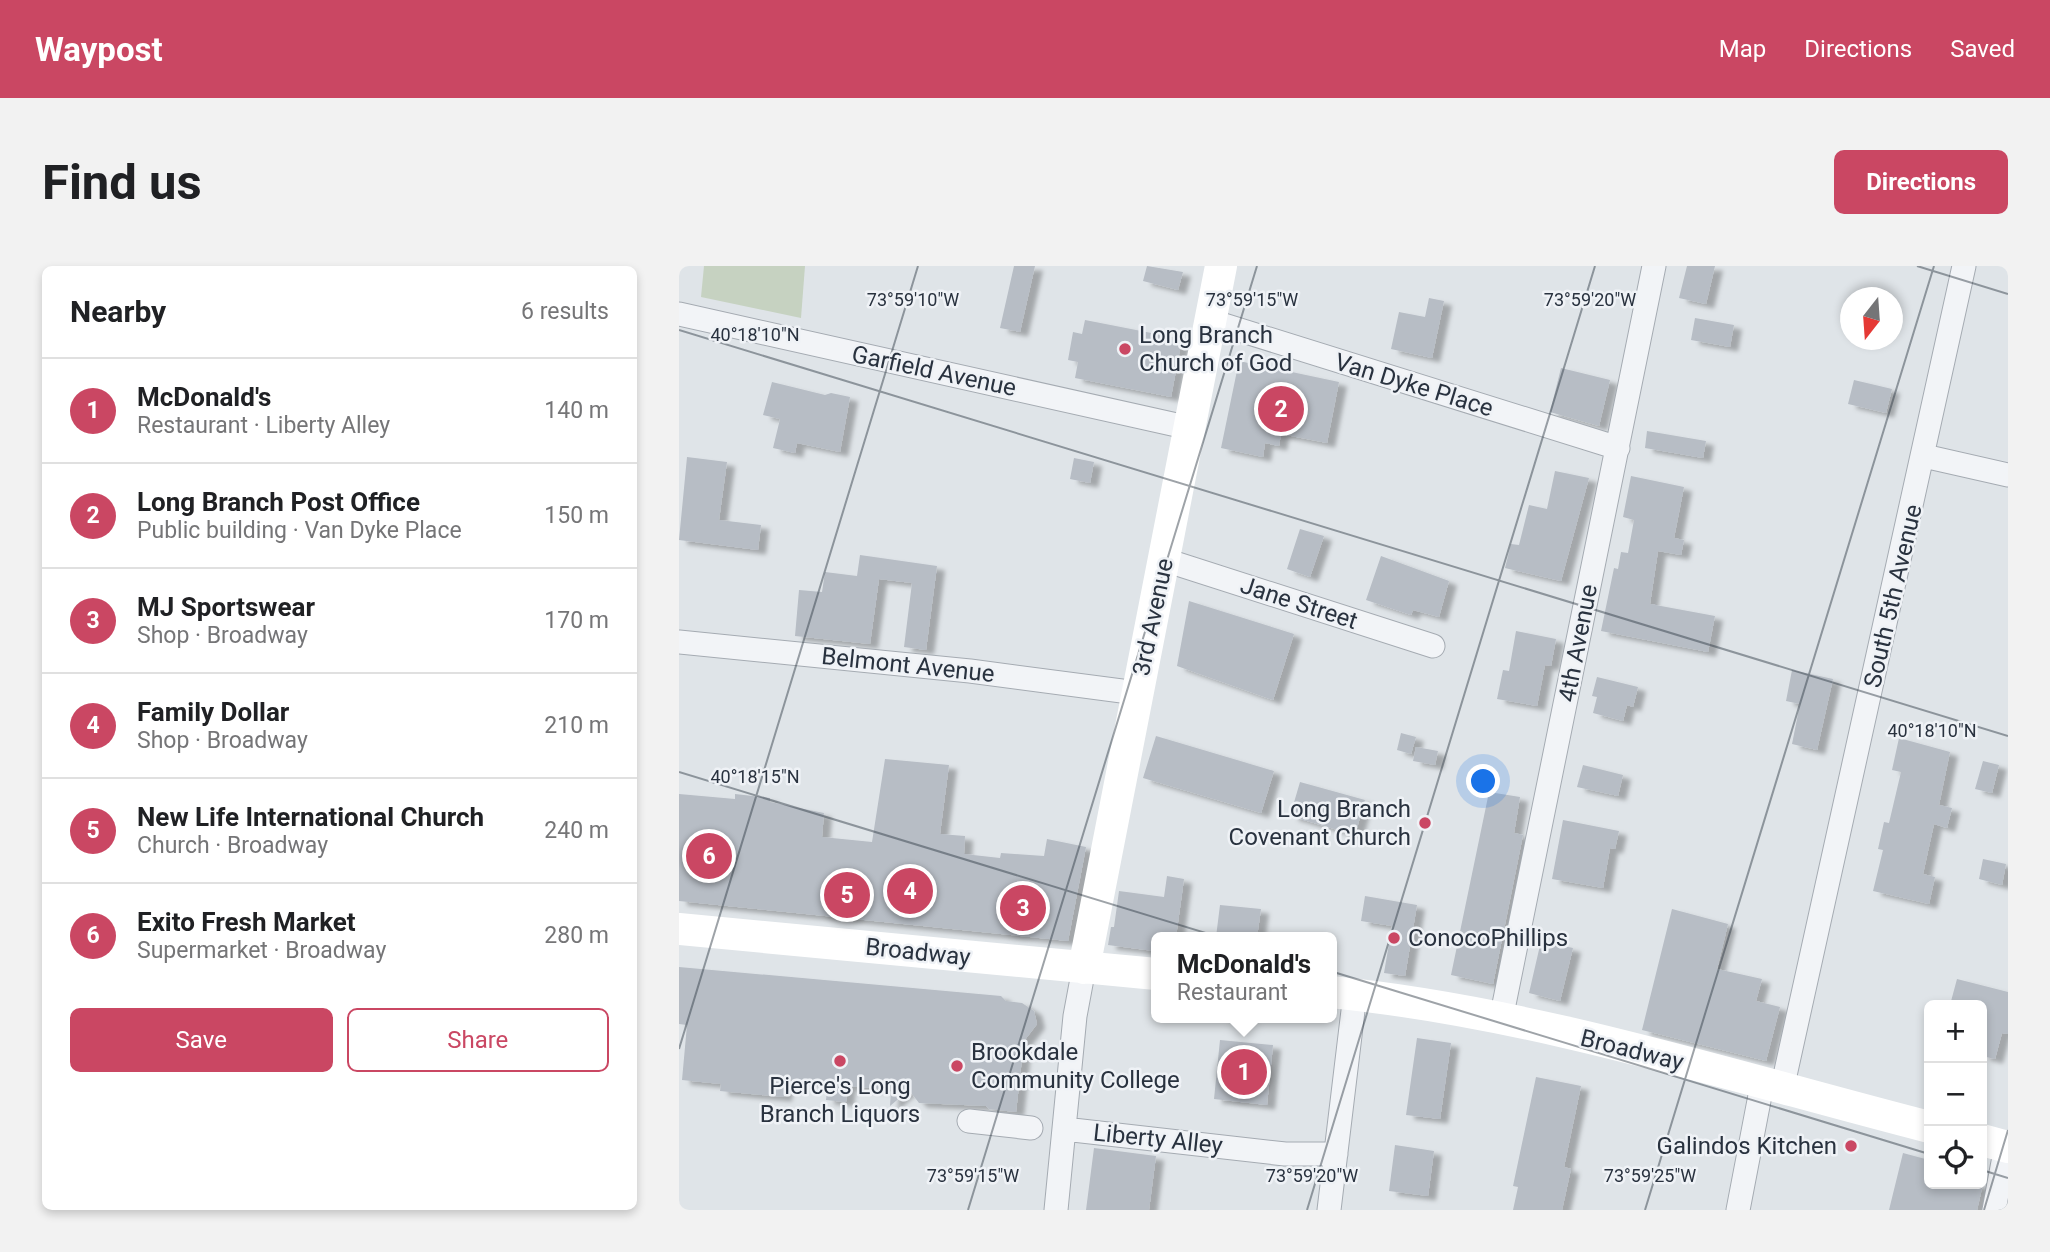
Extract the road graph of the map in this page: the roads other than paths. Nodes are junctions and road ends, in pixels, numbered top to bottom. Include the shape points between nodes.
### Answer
1 (1221, 266) edge
2 (1654, 266) edge
3 (1964, 266) edge
4 (679, 314) edge
5 (1211, 321) junction
6 (1190, 428) junction
7 (1618, 448) junction
8 (1924, 456) junction
9 (2008, 475) edge
10 (1165, 560) junction
11 (679, 642) edge
12 (1433, 646) dead end
13 (1137, 693) junction
14 (679, 929) edge
15 (1084, 968) junction
16 (1151, 974) edge
17 (1343, 993) edge
18 (1501, 1019) junction
19 (1772, 1087) junction
20 (969, 1121) dead end
21 (1925, 1126) edge
22 (1031, 1128) dead end
23 (1064, 1129) junction
24 (1998, 1144) edge
25 (1336, 1154) junction
26 (1056, 1210) edge
27 (1329, 1210) edge
28 (1738, 1210) edge
29 (1994, 1210) edge

1 - 5 street, 3rd Avenue
2 - 7 street, 4th Avenue
3 - 8 street, South 5th Avenue
4 - 6 street, Garfield Avenue
5 - 6 street, 3rd Avenue
5 - 7 street, Van Dyke Place
6 - 10 street, 3rd Avenue
7 - 18 street, 4th Avenue
8 - 9 street
8 - 19 street, South 5th Avenue
10 - 12 street, Jane Street
10 - 13 street, 3rd Avenue
11 - 13 street, Belmont Avenue
13 - 15 street, 3rd Avenue
14 - 15 street, Broadway
15 - 16 street, Broadway
15 - 23 street
17 - 18 street, Broadway
17 - 25 street
18 - 19 street, Broadway
19 - 21 street, Broadway
19 - 28 street, South 5th Avenue
20 - 22 street
23 - 25 street, Liberty Alley via 1283,1153
23 - 26 street
24 - 29 street
25 - 27 street

